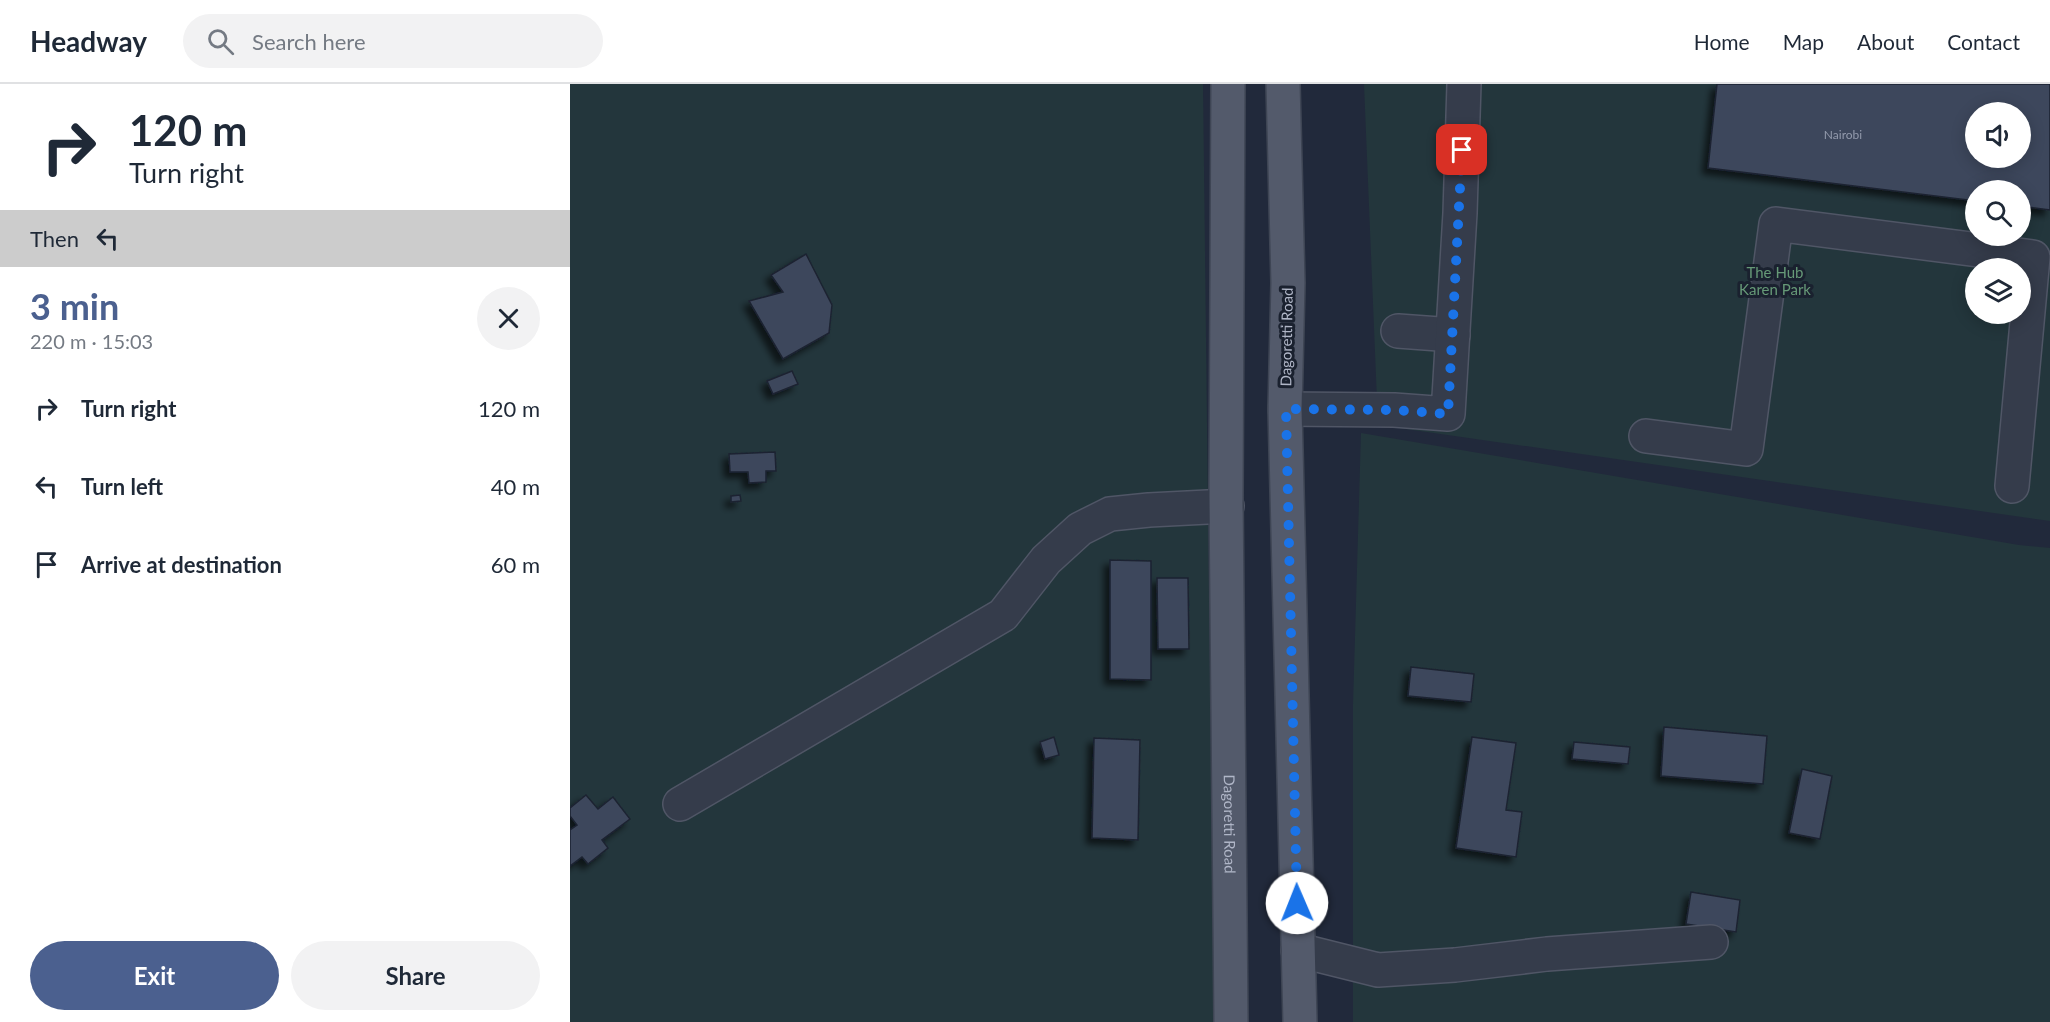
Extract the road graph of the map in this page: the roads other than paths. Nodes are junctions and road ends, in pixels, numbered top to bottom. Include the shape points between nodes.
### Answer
1 (1228, 84) edge
2 (1284, 84) edge
3 (1464, 84) edge
4 (1398, 331) dead end
5 (1453, 335) junction
6 (1286, 409) junction
7 (1646, 436) dead end
8 (2012, 486) dead end
9 (1227, 506) junction
10 (680, 804) dead end
11 (1711, 942) dead end
12 (1298, 950) junction
13 (1231, 1022) edge
14 (1300, 1022) edge

1 - 9 main road, Dagoretti Road
2 - 6 main road, Dagoretti Road
3 - 5 street
4 - 5 street
5 - 6 street via 1448,414
6 - 12 main road, Dagoretti Road
7 - 8 street via 1746,449 1776,224 2033,257
9 - 10 street via 1110,514 1080,529 1046,560 1003,615
9 - 13 main road, Dagoretti Road
11 - 12 street via 1378,970
12 - 14 main road, Dagoretti Road

